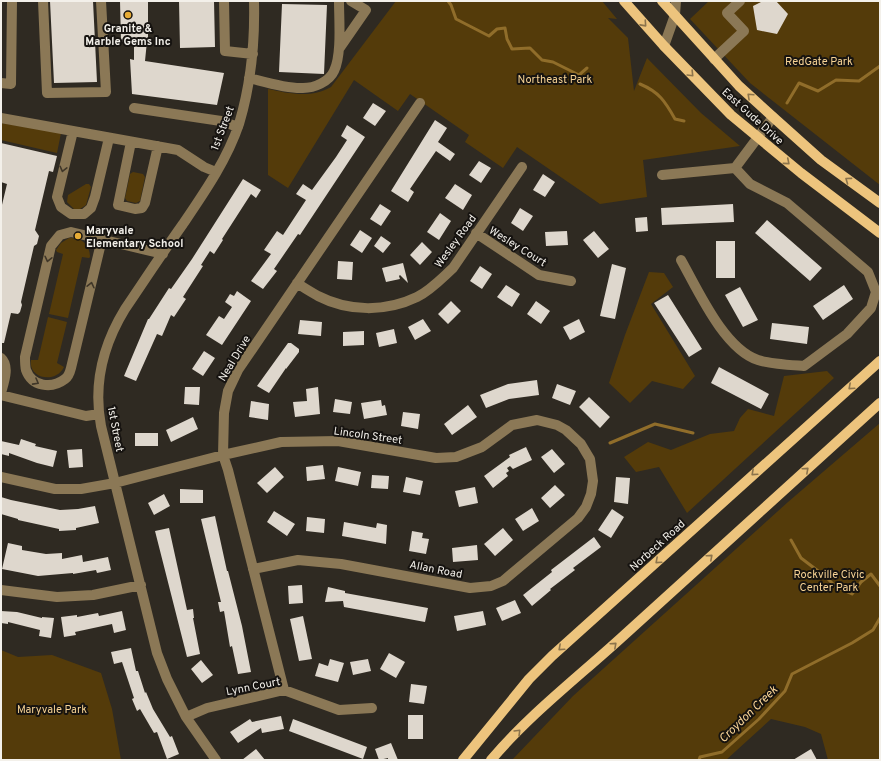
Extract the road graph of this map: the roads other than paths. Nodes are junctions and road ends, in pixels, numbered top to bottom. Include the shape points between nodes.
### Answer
1 (12, 1) edge
2 (43, 1) edge
3 (101, 1) edge
4 (224, 1) edge
5 (254, 1) edge
6 (339, 1) edge
7 (351, 1) edge
8 (624, 1) edge
9 (662, 1) edge
10 (676, 1) edge
11 (740, 1) edge
12 (675, 15) junction
13 (664, 46) junction
14 (339, 49) junction
15 (253, 54) junction
16 (714, 59) junction
17 (249, 78) junction
18 (1, 83) edge
19 (420, 103) dead end
20 (134, 108) dead end
21 (773, 117) junction
22 (1, 118) edge
23 (238, 127) junction
24 (72, 131) junction
25 (758, 137) junction
26 (109, 138) junction
27 (131, 142) junction
28 (158, 146) junction
29 (522, 167) dead end
30 (735, 168) junction
31 (216, 172) junction
32 (662, 175) dead end
33 (880, 203) edge
34 (476, 233) junction
35 (880, 233) edge
36 (102, 239) junction
37 (162, 254) junction
38 (681, 260) dead end
39 (571, 281) dead end
40 (297, 283) junction
41 (1, 358) edge
42 (880, 361) edge
43 (1, 394) edge
44 (880, 403) edge
45 (99, 414) junction
46 (223, 455) junction
47 (1, 477) edge
48 (115, 482) junction
49 (586, 507) joint
50 (253, 569) junction
51 (141, 585) junction
52 (1, 590) edge
53 (284, 690) junction
54 (372, 708) dead end
55 (186, 717) junction
56 (216, 760) edge
57 (463, 760) edge
58 (491, 760) edge

1 - 18 street via 11,84
2 - 3 street via 47,93 106,92
4 - 15 street via 226,51
5 - 15 street, 1st Street
6 - 14 street
7 - 14 street via 366,10
8 -> 13 main road, East Gude Drive
9 - 12 main road, East Gude Drive
10 - 12 street
11 - 16 street via 727,13 744,31
12 - 13 street
12 - 16 main road, East Gude Drive
13 -> 25 main road, East Gude Drive via 732,115
14 - 17 street via 334,72 327,80 313,87 296,88
15 - 17 street, 1st Street
21 -> 16 main road, East Gude Drive
17 - 23 street, 1st Street
19 - 40 street, Neal Drive
20 - 23 street via 221,121
21 - 25 street
33 -> 21 main road, East Gude Drive via 821,160
22 - 24 street
23 - 31 street, 1st Street
24 - 26 street
24 -> 26 street via 57,196 61,208 71,214 84,214 91,208
25 - 30 street
25 -> 35 main road, East Gude Drive
26 - 27 street
27 - 28 street
27 - 28 street via 118,205 135,209 142,208 145,203
28 - 31 street via 178,150
29 - 34 street, Wesley Road
30 - 32 street
30 - 38 street via 750,184 787,203 868,272 876,292 871,308 847,334 804,366 758,360 740,350 717,323
31 - 37 street, 1st Street
34 - 39 street, Wesley Court via 539,275
34 - 40 street, Wesley Road via 453,268 439,281 418,297 393,305 368,309 343,306 319,297
36 -> 36 street via 70,232 60,235 51,246 25,357 26,369 31,380 41,385 53,386 66,378 71,368
36 - 37 street
37 - 45 street, 1st Street via 114,327 99,379
40 - 46 street, Neal Drive via 238,370 228,391 224,413
41 - 43 street via 4,360 6,372
42 -> 57 main road, Norbeck Road via 552,656 525,683
43 - 45 street via 86,416
58 -> 44 main road via 545,705
45 - 48 street, 1st Street
46 - 48 street, Lincoln Street
46 - 49 street, Lincoln Street via 281,442 338,441 436,458 456,458 482,446 512,425 537,420 566,430 581,444 590,459 593,481
46 - 50 street, Neal Drive
47 - 48 street, Lincoln Street via 55,489 81,489
48 - 51 street, 1st Street
49 - 50 street, Allan Road via 578,518 503,580 490,586 470,588 340,564 298,560
50 - 53 street, Neal Drive
51 - 52 street via 93,595 57,597
51 - 55 street, 1st Street via 157,653
53 - 54 street, Lynn Court via 339,710
53 - 55 street, Lynn Court via 207,708
55 - 56 street, 1st Street

